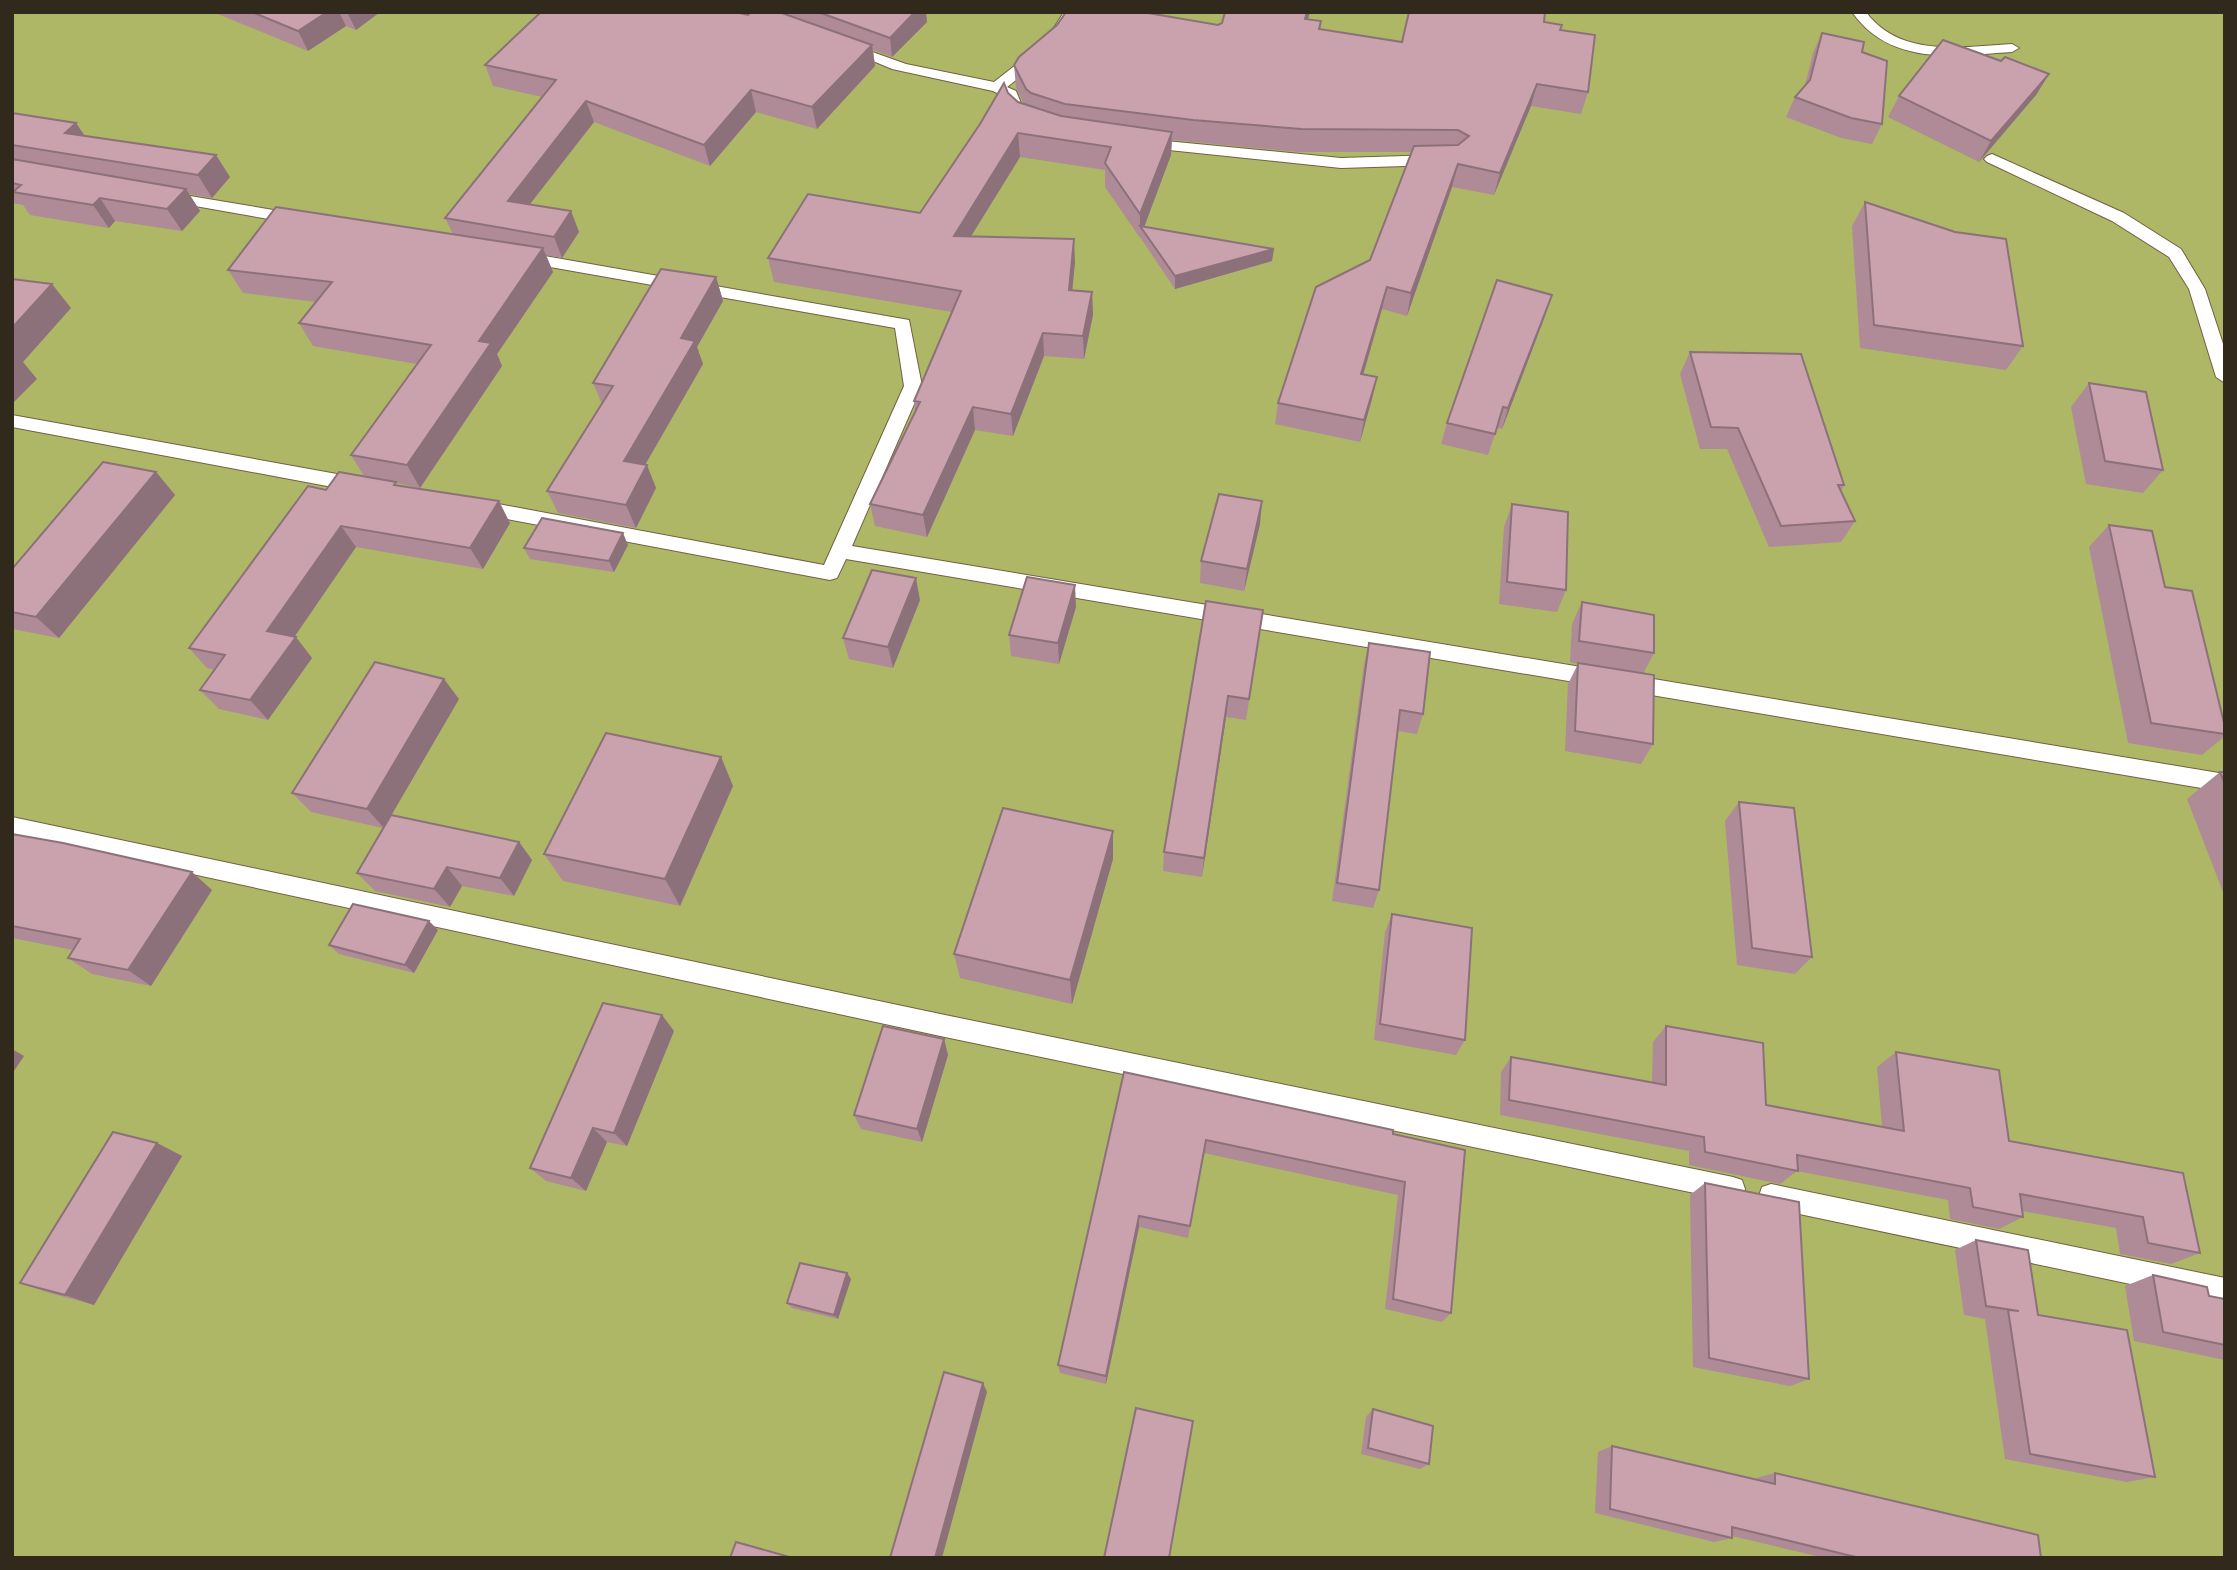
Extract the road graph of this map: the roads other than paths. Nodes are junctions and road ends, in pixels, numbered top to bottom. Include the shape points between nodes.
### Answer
1 (738, 12) edge
2 (1071, 12) edge
3 (1859, 12) edge
4 (792, 27) edge
5 (828, 41) edge
6 (2012, 48) dead end
7 (997, 87) junction
8 (1039, 127) edge
9 (1126, 142) edge
10 (1992, 159) edge
11 (1453, 160) edge
12 (145, 193) edge
13 (309, 221) edge
14 (500, 253) edge
15 (2225, 377) edge
16 (12, 421) edge
17 (380, 489) edge
18 (462, 504) edge
19 (840, 551) junction
20 (2225, 783) edge
21 (12, 826) edge
22 (2225, 1290) edge

1 - 4 lane
2 - 7 lane via 1053,43
3 - 6 lane via 1866,27 1877,35 1912,47 1956,51
5 - 7 lane via 902,68
7 - 8 lane via 1011,94 1018,115
9 - 11 lane via 1341,163
10 - 15 lane via 2118,217 2175,253 2197,289
12 - 13 lane
14 - 19 lane via 902,324 913,386
16 - 17 lane
18 - 19 lane via 830,573
19 - 20 lane
21 - 22 lane via 945,1026

